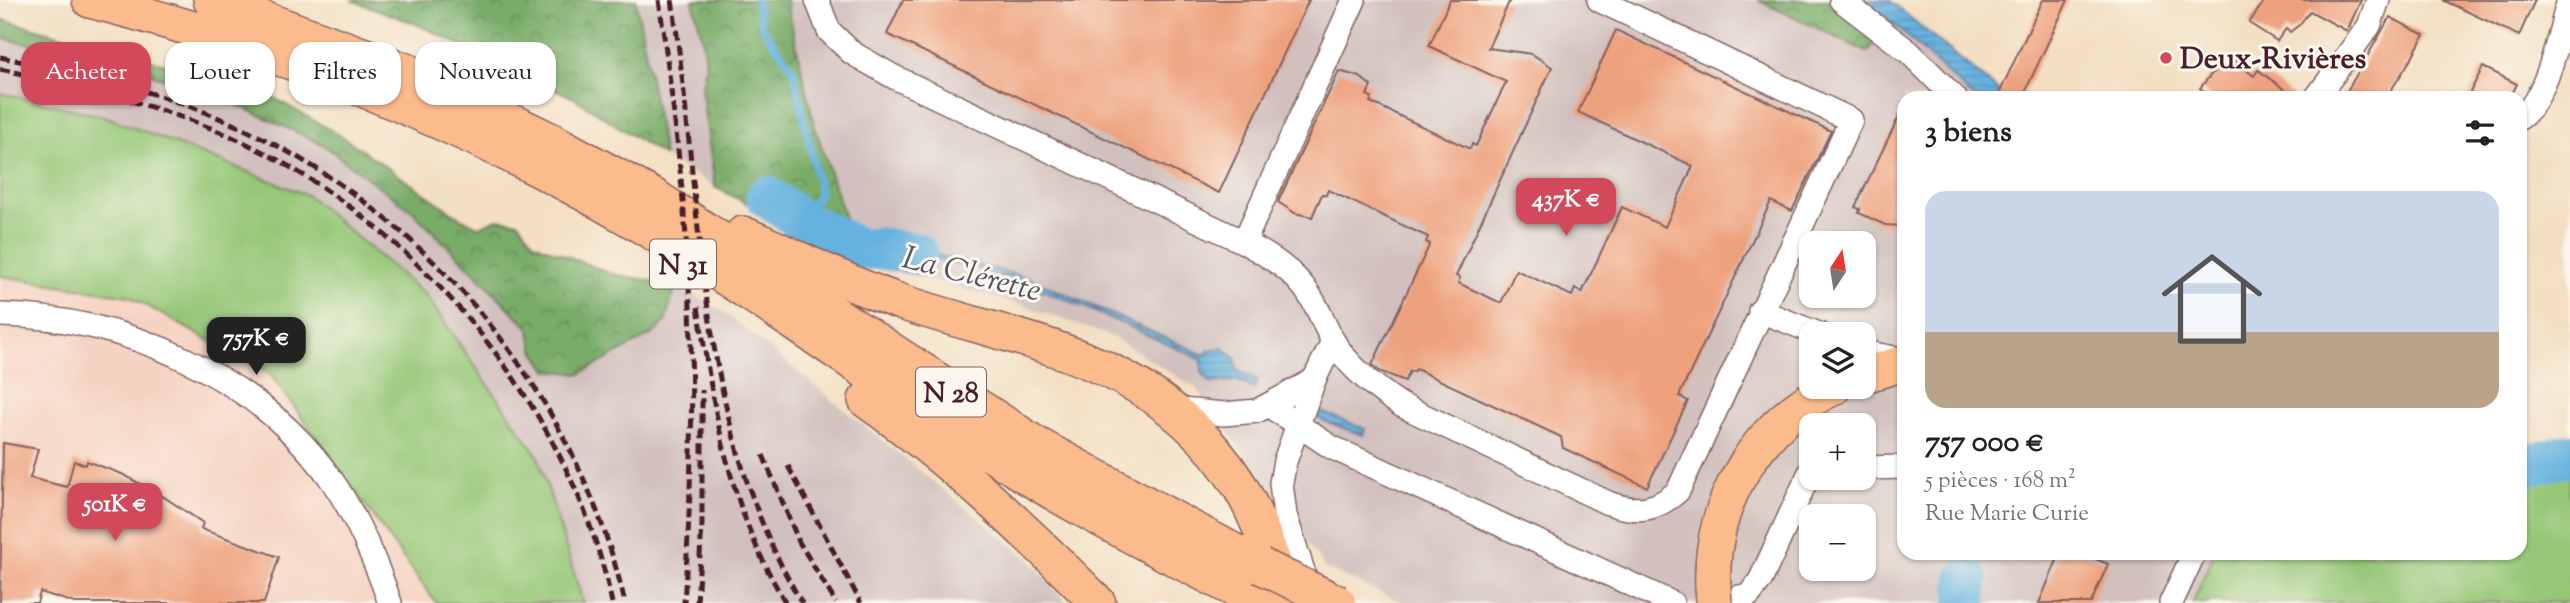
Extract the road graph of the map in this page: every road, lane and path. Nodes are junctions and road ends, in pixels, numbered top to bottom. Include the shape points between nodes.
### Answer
1 (90, 0) edge
2 (211, 0) edge
3 (817, 0) edge
4 (1354, 0) edge
5 (1600, 0) edge
6 (1841, 0) edge
7 (2378, 0) edge
8 (2569, 0) edge
9 (1948, 91) edge
10 (2321, 91) edge
11 (2527, 112) edge
12 (640, 207) junction
13 (1244, 242) junction
14 (1760, 311) junction
15 (0, 315) edge
16 (1799, 326) edge
17 (1333, 341) junction
18 (1876, 355) edge
19 (1897, 359) edge
20 (1897, 363) edge
21 (1876, 371) edge
22 (1314, 380) junction
23 (1813, 399) edge
24 (1268, 405) junction
25 (1171, 409) junction
26 (1300, 427) junction
27 (1897, 467) edge
28 (1876, 468) edge
29 (1802, 490) edge
30 (2190, 560) edge
31 (1712, 597) edge
32 (390, 603) edge
33 (1097, 603) edge
34 (1261, 603) edge
35 (1287, 603) edge
36 (1314, 603) edge
37 (1338, 603) edge
38 (1672, 603) edge
39 (2171, 603) edge

1 - 12 highway, N 28 via 207,34 390,102 547,174
2 - 12 highway, N 28 via 409,72 501,114
3 - 13 street via 829,31 852,53 883,71
4 - 13 street
5 - 14 street via 1851,120
6 - 9 street via 1909,52
7 - 10 street via 2369,26
8 - 11 street via 2546,79
12 - 25 highway, N 31 via 902,302 1079,356 1115,372
12 - 33 highway, N 31 via 740,312 925,443 1042,547
12 - 34 highway, N 28 via 1003,462
12 - 37 highway, N 28, bridge via 1112,488
13 - 17 street via 1279,262 1310,294
14 - 16 street
14 - 17 street via 1678,491 1664,504 1646,510 1608,503 1401,405 1372,386
15 - 32 street via 82,324 146,342 208,372 262,409 329,477 364,536
17 - 22 street
18 - 19 street
20 - 21 highway
22 - 24 street
22 - 26 street
23 - 31 highway via 1779,425 1745,466 1719,522
24 - 25 street via 1257,411 1224,414
24 - 26 street
25 - 35 highway, N 31 via 1220,458 1240,487
26 - 36 street via 1285,461 1282,496 1284,515
26 - 38 street via 1332,447
27 - 28 street
29 - 31 street via 1760,581 1749,595
30 - 39 street

